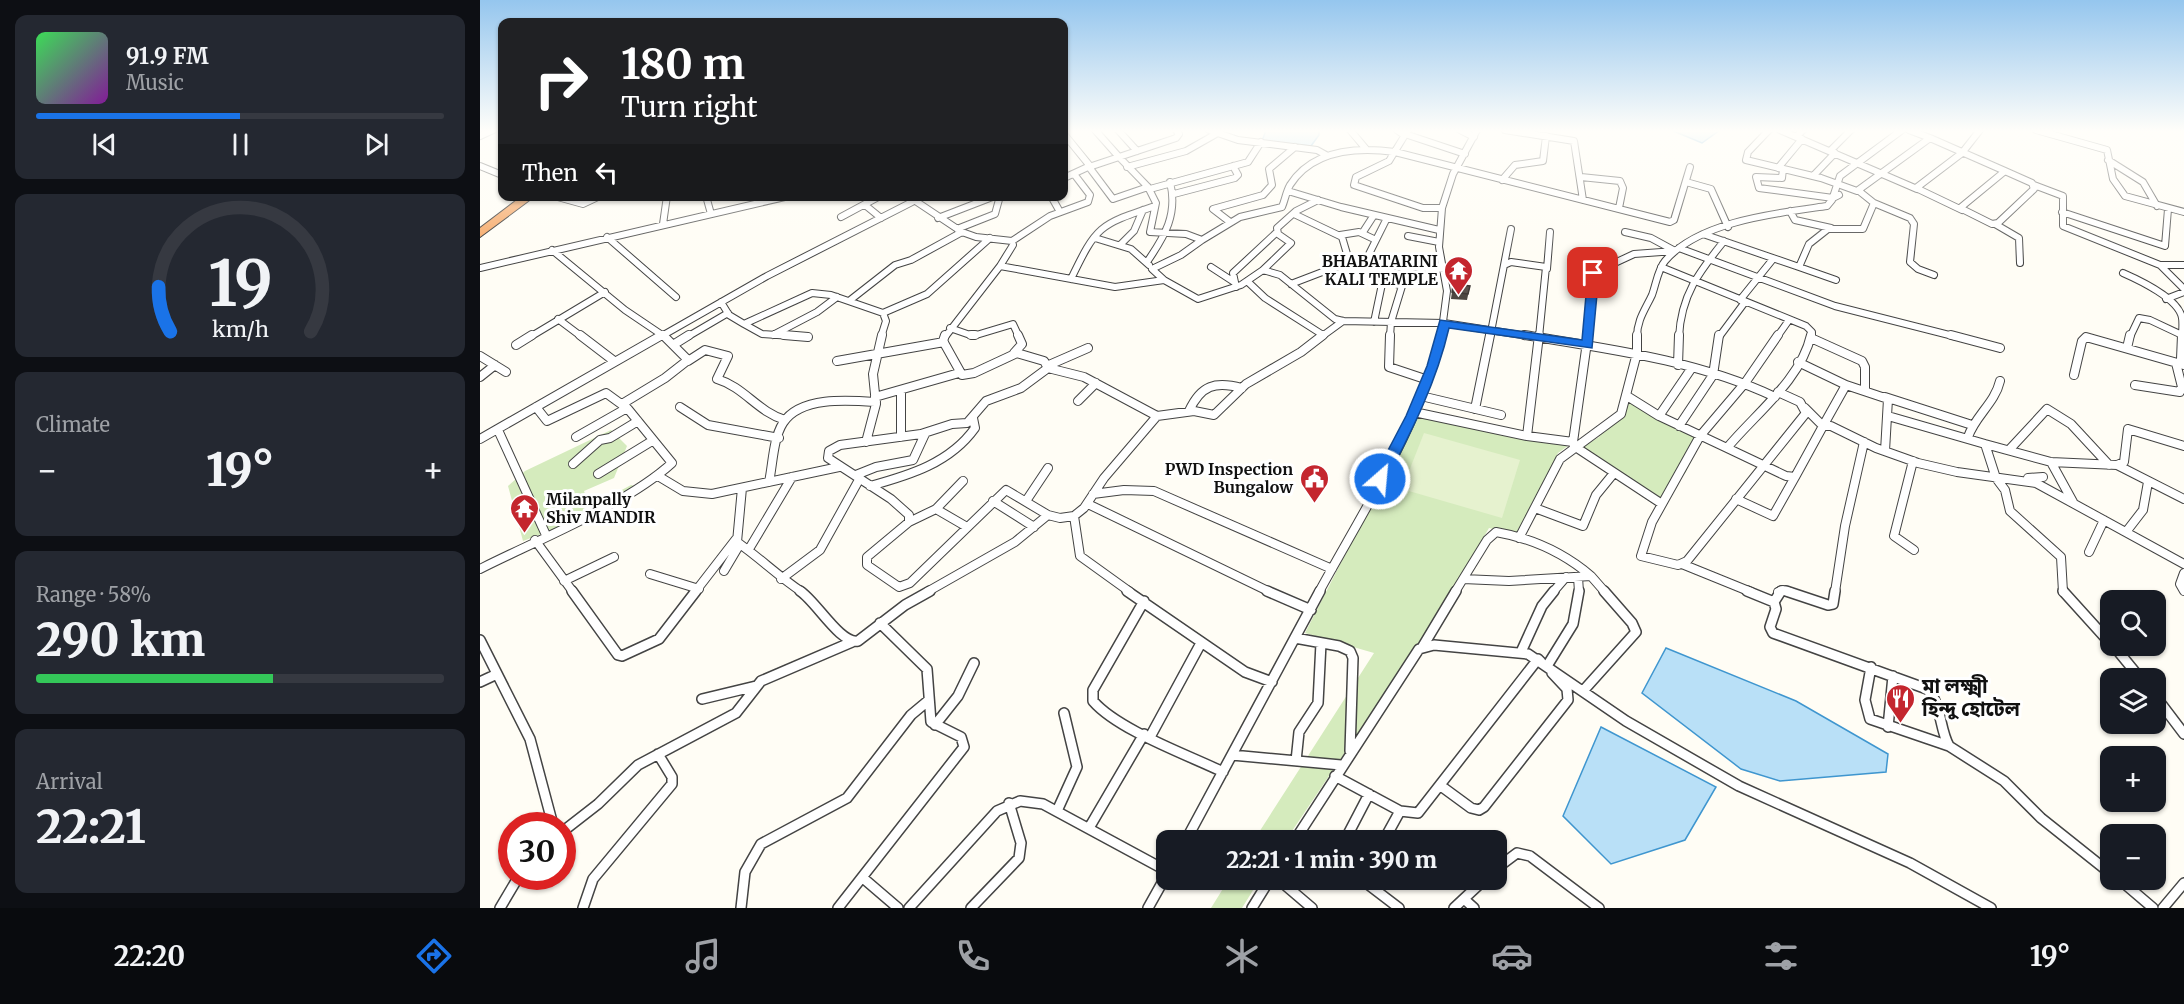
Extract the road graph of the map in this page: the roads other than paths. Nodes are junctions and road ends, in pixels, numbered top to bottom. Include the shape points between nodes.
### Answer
1 (1077, 172) edge
2 (1093, 172) edge
3 (1133, 172) edge
4 (1208, 172) edge
5 (1237, 172) edge
6 (1270, 172) edge
7 (1302, 172) edge
8 (1366, 172) edge
9 (1454, 172) edge
10 (1470, 172) edge
11 (1509, 172) edge
12 (1580, 172) edge
13 (1689, 172) edge
14 (1781, 172) edge
15 (1798, 172) edge
16 (1816, 172) edge
17 (1844, 172) edge
18 (1938, 172) edge
19 (2003, 172) edge
20 (2008, 172) edge
21 (2111, 172) edge
22 (2128, 172) edge
23 (1883, 173) joint
24 (1074, 174) junction
25 (1068, 176) edge
26 (1813, 176) junction
27 (1581, 177) junction
28 (1502, 180) junction
29 (1170, 182) junction
30 (1686, 182) junction
31 (1835, 183) junction
32 (2034, 185) junction
33 (1149, 188) junction
34 (1917, 189) junction
35 (1288, 191) junction
36 (1859, 191) junction
37 (1174, 194) junction
38 (1836, 196) junction
39 (1318, 200) junction
40 (1583, 200) junction
41 (523, 201) edge
42 (572, 201) edge
43 (589, 201) edge
44 (666, 201) edge
45 (707, 201) edge
46 (763, 201) edge
47 (872, 201) edge
48 (909, 201) edge
49 (918, 201) edge
50 (982, 201) edge
51 (999, 201) edge
52 (1054, 201) edge
53 (1874, 203) junction
54 (865, 205) junction
55 (1155, 206) junction
56 (2157, 206) junction
57 (1442, 208) junction
58 (1619, 208) junction
59 (2168, 209) junction
60 (1143, 210) junction
61 (1962, 210) junction
62 (1790, 211) junction
63 (1060, 212) junction
64 (2062, 212) junction
65 (2184, 212) edge
66 (711, 214) junction
67 (1294, 214) junction
68 (1374, 215) junction
69 (841, 217) dead end
70 (881, 218) junction
71 (938, 218) junction
72 (1387, 218) junction
73 (1230, 222) junction
74 (663, 224) junction
75 (1995, 224) junction
76 (1728, 227) junction
77 (1831, 228) junction
78 (1511, 229) dead end
79 (959, 230) junction
80 (1439, 230) junction
81 (1276, 232) junction
82 (1363, 232) junction
83 (1550, 232) dead end
84 (1625, 232) dead end
85 (480, 233) edge
86 (1168, 234) junction
87 (1703, 234) junction
88 (1340, 235) junction
89 (1408, 236) dead end
90 (607, 237) junction
91 (990, 238) junction
92 (1095, 238) junction
93 (1202, 240) junction
94 (1376, 240) junction
95 (1012, 241) junction
96 (1724, 241) junction
97 (1439, 242) junction
98 (1120, 245) junction
99 (1677, 249) junction
100 (552, 250) junction
101 (1773, 259) junction
102 (1708, 261) junction
103 (1147, 262) junction
104 (2020, 263) dead end
105 (1350, 264) junction
106 (1364, 264) junction
107 (1386, 265) junction
108 (1504, 265) junction
109 (2160, 265) junction
110 (2184, 265) edge
111 (1000, 266) junction
112 (1210, 267) dead end
113 (1661, 267) junction
114 (1799, 267) junction
115 (480, 268) edge
116 (1152, 269) junction
117 (1444, 269) junction
118 (1547, 269) junction
119 (1263, 270) junction
120 (2123, 273) dead end
121 (1934, 275) dead end
122 (1071, 279) junction
123 (1759, 279) junction
124 (1164, 280) junction
125 (1383, 280) junction
126 (1693, 280) junction
127 (1836, 280) dead end
128 (1247, 281) junction
129 (1235, 284) junction
130 (1292, 284) junction
131 (2184, 290) edge
132 (605, 292) junction
133 (676, 297) dead end
134 (837, 297) junction
135 (2166, 299) junction
136 (849, 301) junction
137 (1742, 301) junction
138 (720, 302) junction
139 (2174, 307) junction
140 (2184, 310) edge
141 (728, 313) junction
142 (884, 313) junction
143 (558, 319) junction
144 (1790, 320) junction
145 (1343, 321) junction
146 (1374, 322) junction
147 (1391, 322) junction
148 (1444, 323) junction
149 (744, 324) junction
150 (950, 328) junction
151 (1491, 330) junction
152 (662, 334) junction
153 (773, 335) junction
154 (1323, 335) junction
155 (2183, 336) edge
156 (808, 337) dead end
157 (1539, 338) junction
158 (1811, 338) junction
159 (944, 342) junction
160 (516, 345) dead end
161 (673, 345) junction
162 (1587, 345) junction
163 (1088, 348) dead end
164 (2000, 348) dead end
165 (2127, 348) junction
166 (876, 352) junction
167 (1637, 352) junction
168 (1013, 354) junction
169 (480, 356) edge
170 (614, 361) junction
171 (688, 361) junction
172 (837, 361) dead end
173 (1798, 362) junction
174 (2182, 364) edge
175 (495, 365) junction
176 (1678, 365) junction
177 (1048, 367) junction
178 (1690, 369) junction
179 (506, 372) dead end
180 (959, 373) junction
181 (1713, 375) junction
182 (2074, 375) dead end
183 (480, 377) edge
184 (1428, 380) junction
185 (2000, 381) dead end
186 (1096, 383) junction
187 (1745, 383) junction
188 (1846, 385) junction
189 (2135, 385) dead end
190 (1242, 388) junction
191 (901, 390) junction
192 (1865, 390) junction
193 (1776, 394) junction
194 (1421, 396) junction
195 (1627, 396) junction
196 (1885, 397) junction
197 (875, 399) junction
198 (1078, 401) dead end
199 (624, 406) junction
200 (536, 407) junction
201 (680, 407) dead end
202 (1805, 408) junction
203 (1475, 409) junction
204 (1189, 411) junction
205 (1414, 412) junction
206 (1157, 416) junction
207 (1501, 416) dead end
208 (1659, 416) junction
209 (1888, 416) junction
210 (973, 418) junction
211 (785, 420) junction
212 (638, 422) junction
213 (1972, 425) junction
214 (1679, 426) junction
215 (1823, 426) junction
216 (498, 430) junction
217 (925, 434) junction
218 (1700, 435) junction
219 (1527, 436) junction
220 (576, 437) dead end
221 (901, 437) junction
222 (1968, 437) junction
223 (779, 438) junction
224 (480, 439) edge
225 (652, 441) junction
226 (867, 442) junction
227 (1864, 442) junction
228 (1573, 444) junction
229 (1985, 444) junction
230 (2184, 446) edge
231 (1727, 448) junction
232 (2009, 450) junction
233 (1885, 451) junction
234 (1913, 461) junction
235 (2051, 462) junction
236 (573, 464) dead end
237 (1764, 465) junction
238 (2113, 465) junction
239 (839, 467) junction
240 (1048, 468) dead end
241 (1614, 473) junction
242 (598, 474) dead end
243 (658, 476) junction
244 (792, 477) junction
245 (858, 477) junction
246 (1795, 477) junction
247 (2043, 477) dead end
248 (1996, 478) junction
249 (2027, 480) junction
250 (963, 481) dead end
251 (769, 482) junction
252 (2148, 482) junction
253 (870, 486) junction
254 (742, 488) junction
255 (1093, 494) junction
256 (1736, 499) junction
257 (2184, 499) edge
258 (993, 501) junction
259 (1026, 501) junction
260 (2074, 503) junction
261 (1088, 504) junction
262 (1662, 504) junction
263 (1534, 508) junction
264 (936, 509) junction
265 (1048, 514) junction
266 (1074, 516) junction
267 (2104, 520) junction
268 (909, 522) junction
269 (967, 527) junction
270 (1034, 527) junction
271 (2126, 532) junction
272 (546, 535) junction
273 (1519, 538) junction
274 (535, 540) junction
275 (738, 541) junction
276 (749, 549) junction
277 (1914, 550) dead end
278 (2089, 552) dead end
279 (614, 557) dead end
280 (1682, 564) junction
281 (2184, 564) edge
282 (480, 569) edge
283 (1332, 569) junction
284 (724, 571) dead end
285 (2184, 573) edge
286 (650, 574) dead end
287 (1591, 576) junction
288 (1566, 577) junction
289 (1578, 577) junction
290 (781, 579) junction
291 (1463, 579) junction
292 (564, 581) junction
293 (699, 589) junction
294 (2184, 591) edge
295 (1144, 602) junction
296 (1774, 602) junction
297 (1311, 610) junction
298 (880, 624) junction
299 (2100, 632) edge
300 (1295, 639) junction
301 (480, 640) edge
302 (852, 642) junction
303 (1201, 643) junction
304 (1321, 643) junction
305 (1423, 646) junction
306 (1521, 652) junction
307 (2122, 656) edge
308 (1538, 659) junction
309 (974, 663) dead end
310 (1547, 666) junction
311 (1871, 668) junction
312 (2132, 668) edge
313 (497, 674) junction
314 (1893, 676) junction
315 (480, 682) edge
316 (1272, 682) junction
317 (756, 686) junction
318 (1583, 691) junction
319 (702, 699) dead end
320 (928, 700) junction
321 (2166, 707) edge
322 (1064, 713) dead end
323 (2180, 722) edge
324 (935, 725) junction
325 (1888, 727) junction
326 (2184, 734) edge
327 (1147, 735) junction
328 (1949, 746) junction
329 (1350, 752) junction
330 (658, 754) junction
331 (1232, 755) junction
332 (1296, 761) junction
333 (1341, 765) junction
334 (1222, 772) junction
335 (1335, 776) junction
336 (1441, 786) junction
337 (1369, 794) junction
338 (1009, 803) junction
339 (1057, 811) junction
340 (1400, 811) junction
341 (550, 812) edge
342 (576, 821) edge
343 (1089, 828) junction
344 (1191, 830) edge
345 (1302, 830) edge
346 (1350, 830) edge
347 (1390, 830) edge
348 (1507, 860) edge
349 (2100, 865) edge
350 (1156, 866) edge
351 (862, 878) junction
352 (2184, 883) edge
353 (511, 890) edge
354 (1158, 890) edge
355 (1263, 890) edge
356 (1291, 890) edge
357 (1375, 890) edge
358 (1473, 890) edge
359 (2135, 890) edge
360 (1464, 899) junction
361 (500, 908) edge
362 (583, 908) edge
363 (741, 908) edge
364 (838, 908) edge
365 (898, 908) edge
366 (909, 908) edge
367 (971, 908) edge
368 (1148, 908) edge
369 (1252, 908) edge
370 (1312, 908) edge
371 (1399, 908) edge
372 (1454, 908) edge
373 (1473, 908) edge
374 (1599, 908) edge
375 (1991, 908) edge
376 (2161, 908) edge

1 - 24 street
2 - 33 street via 1113,199
3 - 33 street
4 - 29 street
5 - 37 street via 1235,178
6 - 73 street via 1272,185 1263,195 1213,209
7 - 35 street
8 - 57 street via 1356,177 1354,185 1423,208
9 - 57 street
10 - 28 street
11 - 28 street
12 - 27 street
13 - 30 street
14 - 38 street via 1782,178 1756,177 1758,188
15 - 26 street
16 - 26 street
17 - 31 street
18 - 34 street
19 - 61 street via 1961,206
20 - 32 street
21 - 56 street via 2123,194
22 - 56 street via 2143,182
23 - 34 street
23 - 36 street
24 - 25 street
24 - 63 street via 1090,199 1083,206
26 - 31 street
27 - 40 street
27 - 58 street via 1620,181 1623,188
28 - 40 street
29 - 33 street
29 - 37 street
30 - 58 street via 1673,221
30 - 76 street via 1712,189
31 - 36 street
31 - 38 street
32 - 64 street via 2061,194
32 - 75 street
33 - 55 street
34 - 61 street
35 - 39 street
35 - 73 street via 1282,207
36 - 53 street
37 - 86 street
38 - 62 street via 1819,208
39 - 67 street
39 - 68 street
40 - 58 street
41 - 85 highway
42 - 43 street
44 - 74 street
45 - 66 street
46 - 66 street
47 - 54 street
48 - 70 street
49 - 71 street
50 - 71 street
51 - 79 street via 995,214
52 - 63 street
53 - 77 street via 1864,230
53 - 121 street via 1910,218 1914,224 1910,262
54 - 69 street
54 - 70 street
55 - 60 street
55 - 86 street via 1149,230
56 - 59 street
57 - 80 street
59 - 64 street via 2165,246
59 - 65 street
60 - 92 street via 1111,221
60 - 98 street via 1134,231
61 - 75 street
62 - 76 street
62 - 77 street via 1795,220
63 - 95 street
64 - 109 street via 2062,224 2066,227
66 - 74 street
67 - 81 street
67 - 88 street
68 - 72 street
68 - 82 street
70 - 138 street
71 - 79 street
72 - 80 street
72 - 94 street
73 - 93 street
74 - 90 street
75 - 104 street via 2021,241
76 - 87 street
77 - 114 street via 1809,244
78 - 108 street
79 - 91 street
79 - 136 street via 911,260 895,265
80 - 97 street
81 - 119 street via 1291,243
81 - 129 street via 1234,272
82 - 88 street
82 - 94 street
83 - 118 street
84 - 99 street
86 - 93 street via 1186,234
86 - 103 street
87 - 96 street
87 - 99 street
88 - 105 street
89 - 97 street
90 - 100 street
90 - 133 street
91 - 95 street
91 - 142 street via 927,294
92 - 98 street
92 - 122 street
93 - 116 street
94 - 106 street
95 - 111 street via 1013,246
96 - 101 street
96 - 102 street
97 - 117 street
98 - 103 street
99 - 102 street
99 - 113 street
99 - 162 street via 1634,254 1593,273
100 - 115 street
100 - 132 street
101 - 114 street
101 - 123 street
102 - 123 street
102 - 126 street
103 - 116 street
105 - 106 street
105 - 130 street
106 - 107 street
107 - 117 street
107 - 125 street
108 - 118 street via 1511,262
108 - 151 street
109 - 110 street
109 - 131 street
111 - 122 street
111 - 150 street
112 - 129 street
113 - 126 street
113 - 167 street via 1637,324
114 - 127 street
116 - 124 street
117 - 148 street via 1448,291
118 - 157 street
119 - 128 street
119 - 130 street
120 - 135 street via 2146,282
122 - 124 street via 1125,287
123 - 137 street
123 - 164 street via 1835,306
124 - 129 street via 1198,299
125 - 146 street
125 - 147 street via 1402,286
126 - 137 street
126 - 176 street via 1680,321
128 - 129 street
128 - 154 street via 1265,298
130 - 145 street
131 - 135 street
132 - 143 street
132 - 152 street
134 - 136 street
134 - 149 street via 807,294
134 - 153 street
135 - 139 street
136 - 142 street
137 - 144 street
137 - 181 street via 1719,336
138 - 141 street
138 - 152 street
139 - 140 street
139 - 155 street via 2182,316
141 - 149 street
141 - 161 street
142 - 166 street via 886,321
143 - 160 street
143 - 170 street
144 - 158 street via 1810,328
144 - 187 street
145 - 146 street
145 - 154 street
146 - 147 street
147 - 148 street
147 - 184 street via 1390,370
148 - 151 street
148 - 184 street
149 - 153 street via 756,332
150 - 159 street
150 - 168 street via 973,336 1013,324 1022,344
151 - 157 street
151 - 203 street
152 - 161 street
152 - 170 street
153 - 156 street
154 - 190 street
155 - 165 street via 2139,318
155 - 174 street
157 - 162 street
157 - 219 street
158 - 173 street
158 - 192 street via 1862,361
159 - 166 street
159 - 180 street
161 - 171 street
162 - 167 street
162 - 228 street
163 - 177 street
165 - 174 street
165 - 182 street via 2086,337
166 - 172 street
166 - 197 street
167 - 176 street
167 - 195 street
168 - 177 street via 1026,354
168 - 180 street via 969,375
169 - 175 street
170 - 200 street
171 - 199 street
171 - 211 street via 705,350 728,356 717,379 736,386 767,413
173 - 188 street
173 - 193 street
174 - 189 street via 2180,392
175 - 179 street
175 - 183 street
176 - 178 street
177 - 186 street
177 - 210 street via 1021,388 986,401
178 - 181 street
178 - 208 street
180 - 191 street
181 - 187 street
181 - 214 street
184 - 194 street
185 - 213 street via 1996,396
186 - 198 street
186 - 206 street
187 - 193 street
187 - 218 street
188 - 192 street
188 - 215 street
190 - 204 street via 1217,414
190 - 204 street via 1210,384 1197,395
191 - 197 street
191 - 221 street
192 - 196 street
193 - 202 street via 1800,402
193 - 231 street
194 - 203 street
194 - 205 street
195 - 208 street
195 - 228 street via 1619,416
196 - 209 street via 1889,402
196 - 213 street
197 - 211 street via 819,404 794,412
197 - 226 street
199 - 200 street via 603,393 546,421
199 - 212 street
199 - 220 street
200 - 216 street
201 - 223 street via 708,425
202 - 215 street
202 - 237 street via 1806,413
203 - 207 street
204 - 206 street
205 - 219 street
205 - 283 street
206 - 255 street
208 - 214 street
209 - 222 street
209 - 233 street
210 - 217 street
210 - 253 street via 975,428 962,446 917,474
211 - 223 street
212 - 225 street
212 - 236 street via 600,440
213 - 222 street
214 - 218 street
215 - 227 street via 1835,427
215 - 246 street
216 - 224 street
216 - 272 street
217 - 221 street
217 - 245 street via 913,460 876,467
218 - 231 street
218 - 262 street
219 - 228 street
221 - 226 street
222 - 229 street
223 - 251 street
225 - 242 street
225 - 243 street via 672,463
226 - 239 street via 831,448 828,458
227 - 233 street
227 - 296 street via 1833,604 1783,590 1778,591
228 - 241 street
228 - 263 street via 1557,463
229 - 232 street
229 - 248 street
230 - 238 street via 2128,429 2124,462
231 - 237 street
232 - 235 street
232 - 238 street via 2050,409
233 - 234 street
234 - 248 street
234 - 277 street via 1894,536
235 - 238 street
235 - 260 street
237 - 246 street
237 - 256 street
238 - 252 street
239 - 244 street
239 - 245 street
240 - 259 street
241 - 262 street
241 - 263 street via 1596,495 1583,526
243 - 254 street via 688,495
243 - 272 street
244 - 251 street
244 - 276 street
245 - 253 street
245 - 290 street via 820,550
246 - 256 street via 1773,516
247 - 249 street
248 - 249 street
248 - 299 street via 2005,489 2013,515 2061,557 2066,597
249 - 260 street
250 - 264 street
251 - 254 street
252 - 257 street
252 - 271 street via 2143,510
253 - 268 street via 907,512
254 - 275 street
255 - 261 street
255 - 283 street via 1154,490
256 - 280 street
258 - 259 street via 1006,490
258 - 269 street
258 - 270 street
259 - 265 street
260 - 267 street
261 - 266 street
261 - 297 street
262 - 280 street via 1641,556
263 - 273 street
264 - 268 street
264 - 269 street
265 - 266 street via 1060,518
265 - 270 street
266 - 295 street via 1080,556
267 - 271 street
267 - 278 street
268 - 269 street via 865,560 899,587 910,583
270 - 298 street
271 - 281 street
272 - 274 street
273 - 287 street via 1567,557
273 - 291 street via 1502,533 1490,535
274 - 282 street
274 - 292 street
275 - 276 street
275 - 284 street
275 - 293 street
276 - 290 street
279 - 292 street
280 - 296 street
283 - 297 street
285 - 294 street via 2180,584
286 - 293 street
287 - 289 street
287 - 318 street via 1636,632
288 - 289 street
288 - 291 street
288 - 306 street via 1542,606
289 - 310 street via 1578,615
290 - 302 street via 811,598 843,637
291 - 305 street
292 - 293 street via 622,656 659,639
295 - 303 street
295 - 327 street via 1093,690 1092,700 1095,706
296 - 311 street via 1776,609 1770,627 1773,633
297 - 300 street
298 - 302 street
298 - 320 street via 927,669
300 - 304 street
300 - 316 street
301 - 313 street
302 - 317 street via 766,678
303 - 316 street via 1245,672
303 - 327 street
304 - 329 street via 1346,648 1353,658
304 - 332 street via 1318,704 1299,732
305 - 306 street
305 - 329 street via 1415,652
306 - 308 street
307 - 312 street
308 - 310 street
308 - 336 street
308 - 336 street via 1567,689 1568,700 1484,807 1471,808
309 - 324 street via 958,696
310 - 318 street
311 - 314 street
311 - 325 street via 1866,713
313 - 315 street
313 - 341 street via 536,754
314 - 325 street
314 - 328 street via 1927,689 1935,697
316 - 331 street
317 - 319 street
317 - 330 street via 729,718
318 - 375 street via 1626,721 1739,786 1910,863
320 - 324 street via 929,718
320 - 363 street via 911,715 847,798 761,844 745,872
321 - 323 street
322 - 339 street via 1077,767
323 - 326 street
324 - 351 street via 961,737 964,747
325 - 328 street
327 - 334 street
327 - 343 street
328 - 349 street via 2004,781 2041,818
329 - 333 street
330 - 342 street via 638,765
330 - 362 street via 672,784 593,879
331 - 332 street
331 - 334 street
332 - 333 street
333 - 335 street
334 - 344 street
335 - 337 street
335 - 345 street
336 - 340 street via 1418,813
337 - 340 street
337 - 346 street
338 - 339 street via 1028,800
338 - 366 street via 982,825
338 - 367 street via 1021,843 1019,858
339 - 343 street
340 - 347 street
343 - 350 street
348 - 374 street via 1517,853 1530,856
351 - 364 street
351 - 365 street
352 - 376 street
353 - 361 street
354 - 368 street
355 - 369 street
356 - 370 street
357 - 371 street
358 - 360 street
359 - 376 street
360 - 372 street
360 - 373 street

